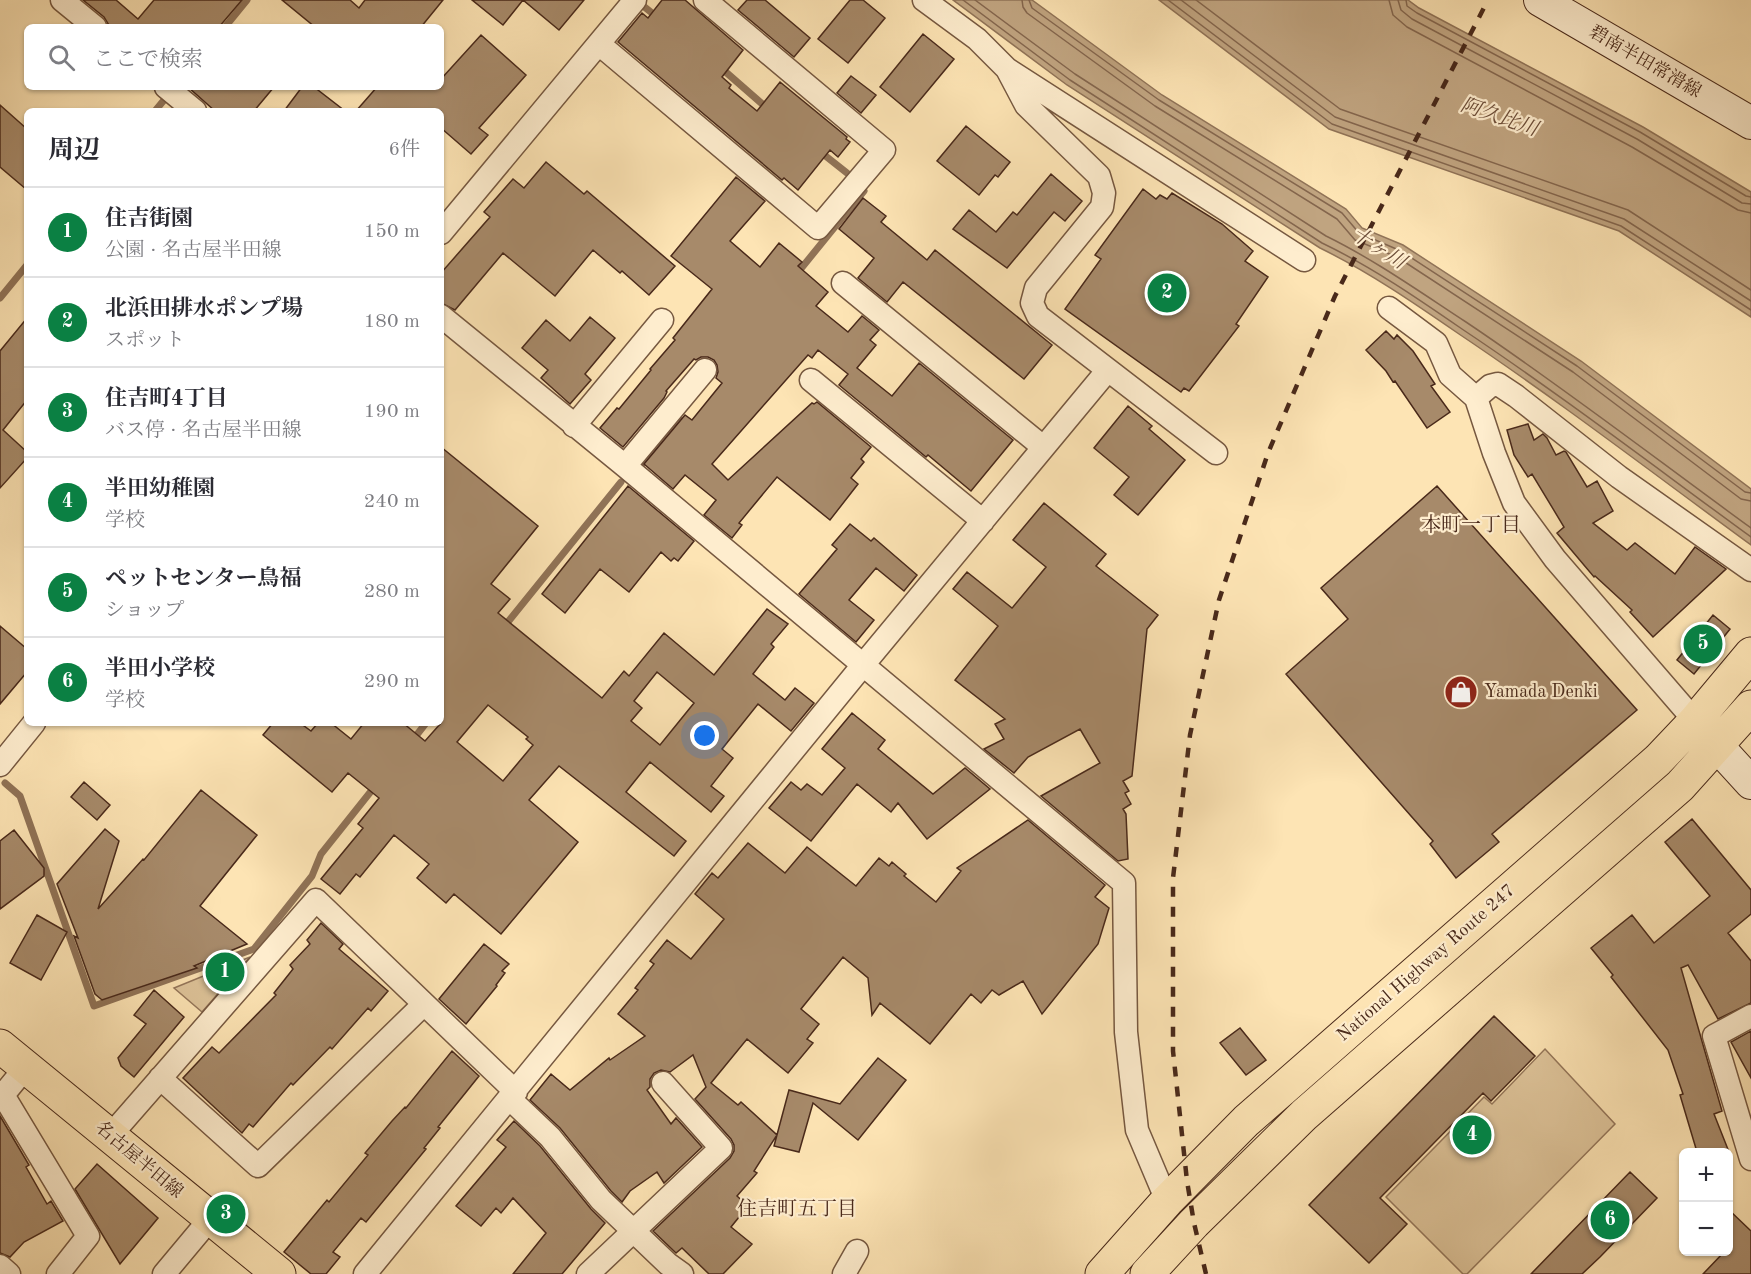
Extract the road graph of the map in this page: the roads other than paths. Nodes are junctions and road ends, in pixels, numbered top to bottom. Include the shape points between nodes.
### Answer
1 (62, 0) edge
2 (635, 0) edge
3 (705, 0) edge
4 (924, 0) edge
5 (1539, 0) edge
6 (91, 24) edge
7 (599, 44) junction
8 (1007, 69) junction
9 (170, 90) edge
10 (191, 108) edge
11 (1751, 123) edge
12 (444, 229) edge
13 (1304, 260) dead end
14 (843, 283) dead end
15 (1389, 308) dead end
16 (444, 318) edge
17 (662, 320) dead end
18 (705, 370) dead end
19 (1107, 371) junction
20 (811, 380) dead end
21 (1476, 398) junction
22 (574, 426) junction
23 (1043, 447) junction
24 (1216, 453) dead end
25 (625, 466) junction
26 (983, 520) junction
27 (1751, 570) edge
28 (1751, 654) edge
29 (863, 665) junction
30 (1751, 707) edge
31 (1695, 721) junction
32 (32, 726) edge
33 (1717, 746) junction
34 (0, 765) edge
35 (1751, 783) edge
36 (424, 1005) junction
37 (1751, 1016) edge
38 (0, 1046) edge
39 (26, 1067) junction
40 (160, 1078) junction
41 (663, 1083) dead end
42 (513, 1095) junction
43 (110, 1136) junction
44 (1751, 1158) edge
45 (1167, 1201) junction
46 (210, 1219) junction
47 (632, 1231) junction
48 (856, 1251) dead end
49 (0, 1266) edge
50 (9, 1274) edge
51 (41, 1274) edge
52 (57, 1274) edge
53 (164, 1274) edge
54 (279, 1274) edge
55 (365, 1274) edge
56 (588, 1274) edge
57 (682, 1274) edge
58 (844, 1274) edge
59 (1102, 1274) edge
60 (1148, 1274) edge

1 - 6 street
2 - 7 street
3 - 7 street via 884,150 818,228
4 - 8 street via 977,39
5 - 11 main road, 碧南半田常滑線
7 - 12 street
8 - 13 street
8 - 19 street via 1026,105 1099,176 1104,193 1102,207 1036,288 1032,303 1038,316
9 - 10 street
14 - 23 street
15 - 21 street via 1436,343 1450,375
16 - 22 street
17 - 22 street
18 - 25 street
19 - 23 street
19 - 24 street
20 - 26 street
21 - 27 street via 1498,384 1619,477
21 - 31 street via 1514,503 1555,559
22 - 25 street
23 - 26 street
25 - 29 street
26 - 29 street
28 - 31 main road, National Highway Route 247
29 - 42 street
29 - 45 street via 1124,883 1126,1032 1137,1130
30 - 33 main road, National Highway Route 247
31 - 33 main road
31 - 45 main road, National Highway Route 247 via 1658,760 1246,1121
32 - 34 street
33 - 35 main road
33 - 60 main road, National Highway Route 247 via 1680,786 1304,1115
36 - 40 street via 258,1166
36 - 40 street via 316,900
36 - 42 street
37 - 44 street via 1714,1036
38 - 39 main road, 名古屋半田線
39 - 43 main road, 名古屋半田線
39 - 52 street via 3,1095 88,1236
40 - 43 street
41 - 47 street via 721,1148
42 - 47 street
42 - 55 street
43 - 46 main road, 名古屋半田線
45 - 59 main road, National Highway Route 247
46 - 53 street
46 - 54 main road, 名古屋半田線
47 - 56 street
47 - 57 street
48 - 58 street
49 - 50 street
51 - 52 street

